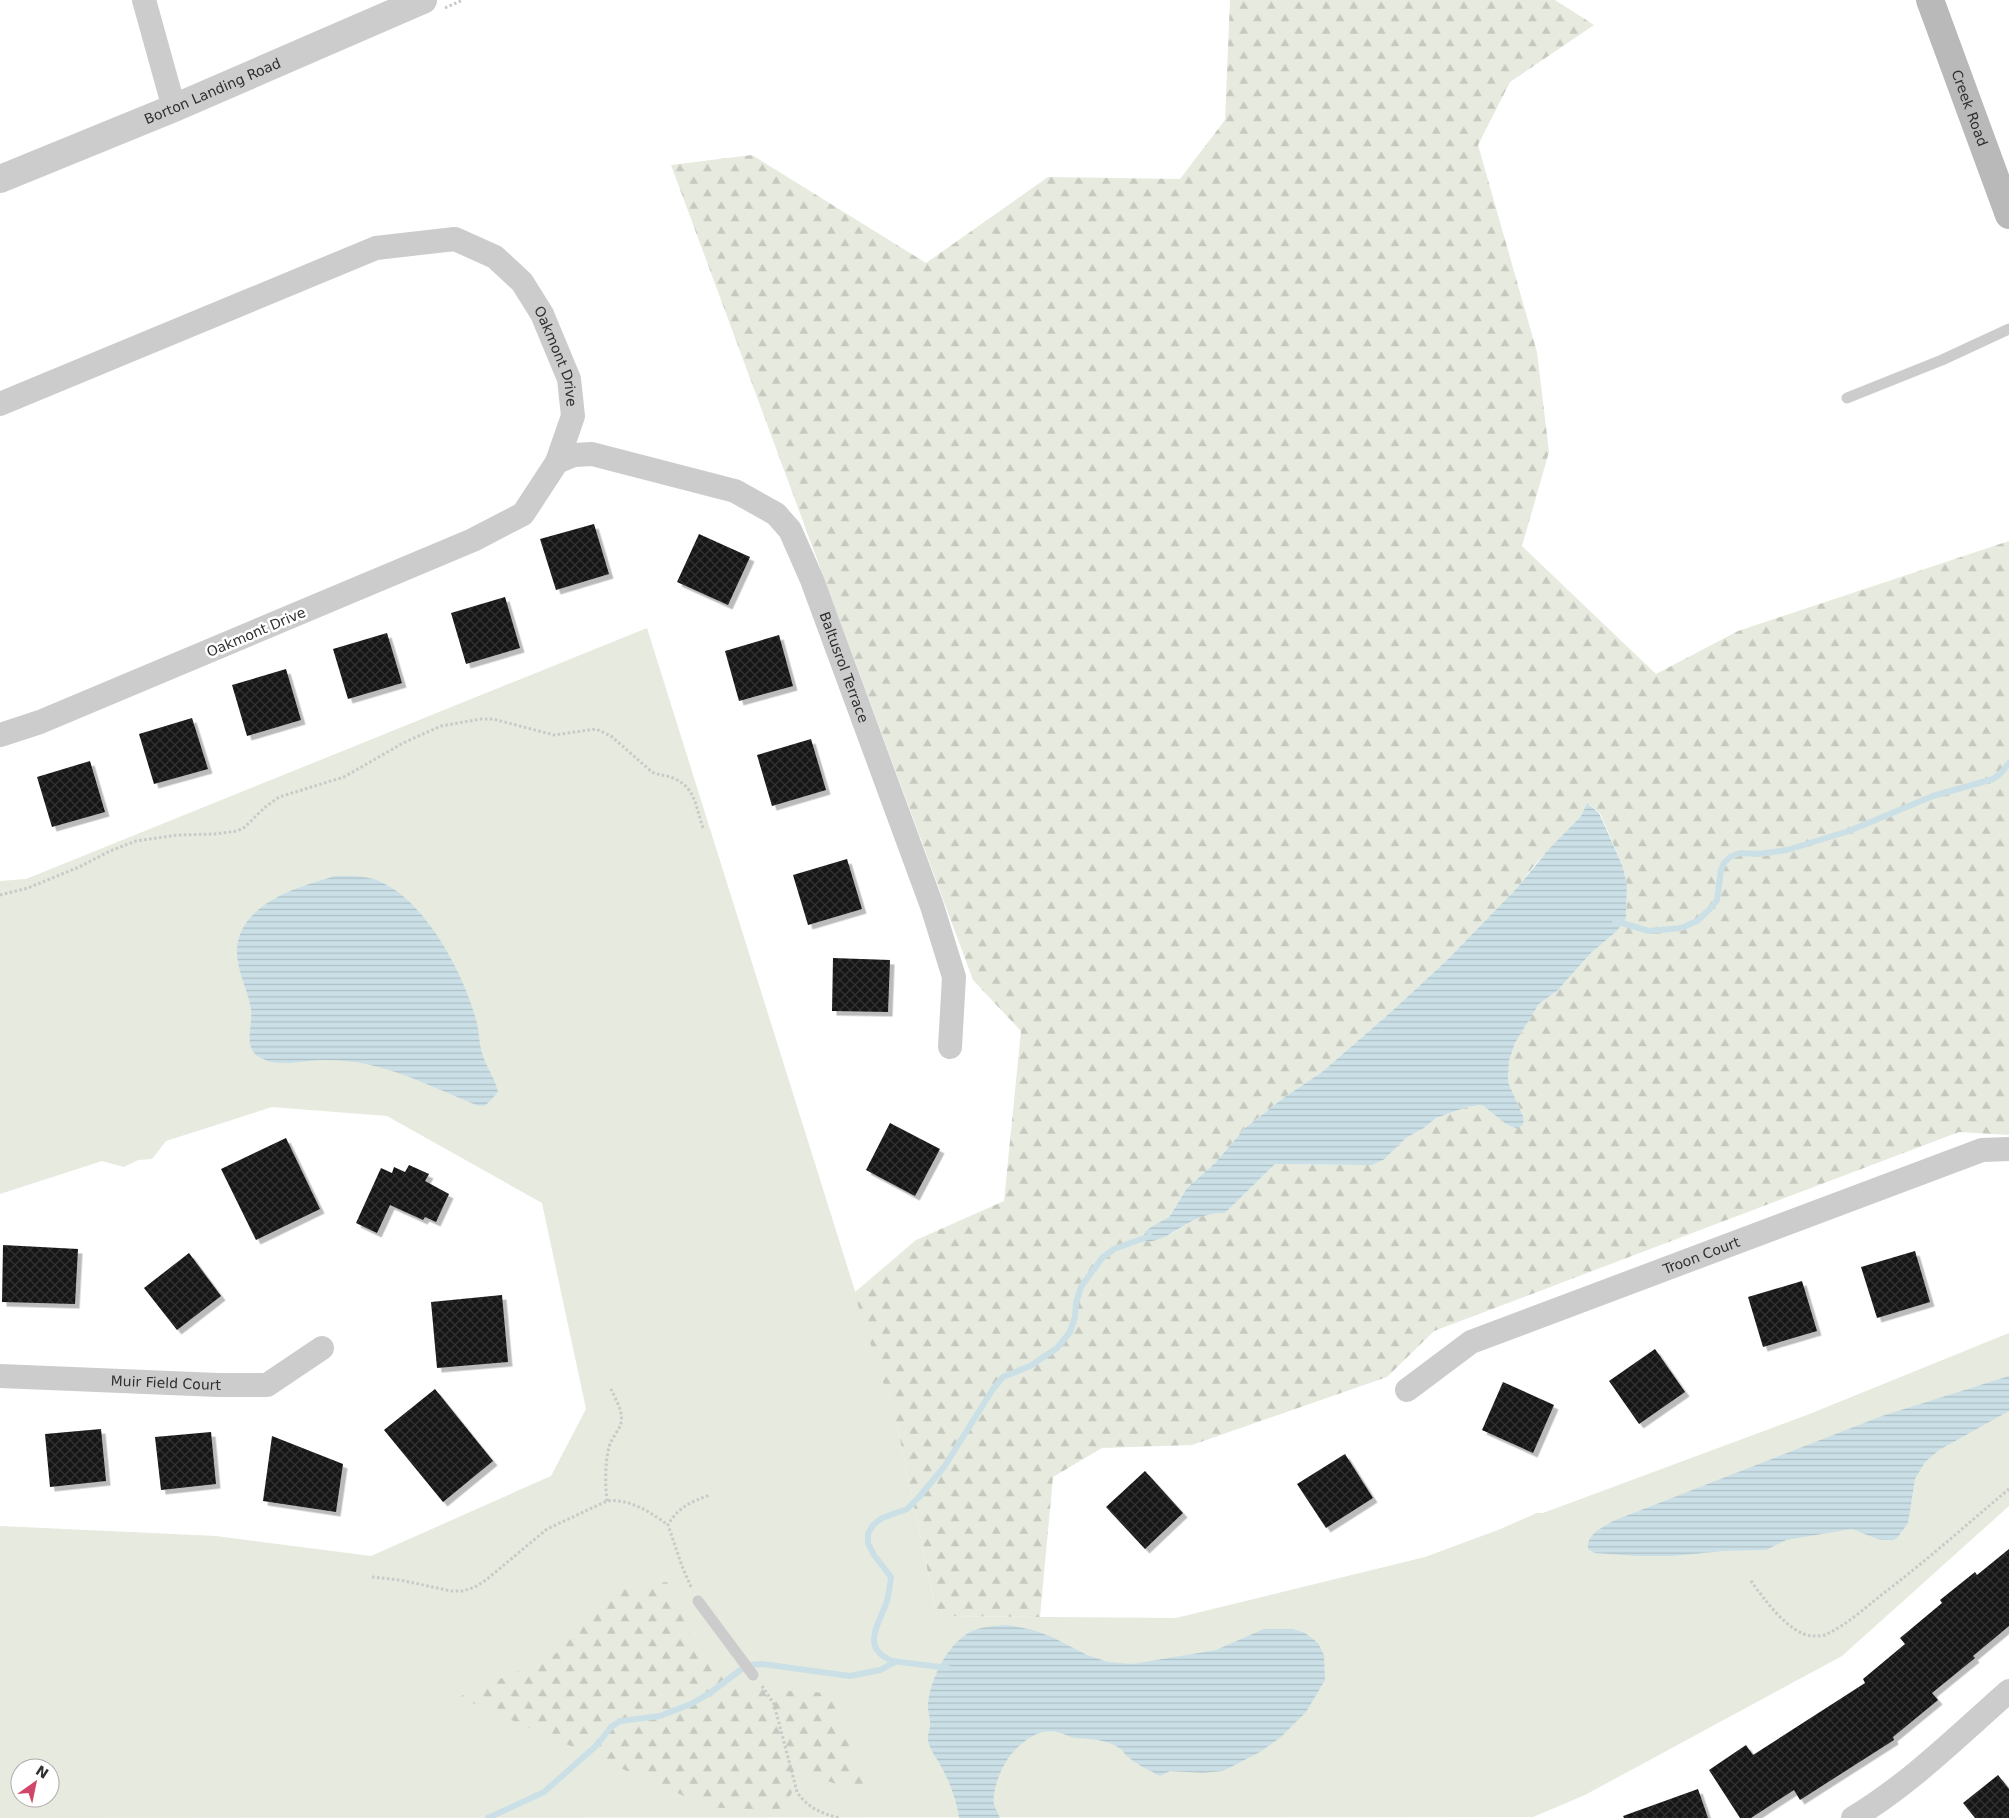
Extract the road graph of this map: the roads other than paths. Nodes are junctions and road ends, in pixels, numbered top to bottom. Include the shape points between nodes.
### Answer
1 (144, 0) edge
2 (423, 0) edge
3 (1930, 0) edge
4 (174, 108) junction
5 (0, 179) edge
6 (2009, 215) edge
7 (2009, 329) edge
8 (1847, 398) dead end
9 (0, 404) edge
10 (557, 462) junction
11 (0, 735) edge
12 (950, 1047) dead end
13 (2009, 1149) edge
14 (322, 1348) dead end
15 (0, 1376) edge
16 (1407, 1390) dead end
17 (698, 1601) road end
18 (754, 1674) road end
19 (2009, 1691) edge
20 (1853, 1818) edge

1 - 4 street
2 - 4 street, Borton Landing Road
3 - 6 main road, Creek Road
4 - 5 street, Borton Landing Road
7 - 8 lane
9 - 10 street, Oakmont Drive via 376,248 455,239 495,257 522,282 542,314 569,380 573,416
10 - 11 street, Oakmont Drive via 523,514 473,540 40,722
10 - 12 street, Baltusrol Terrace via 574,455 592,454 735,491 776,514 790,530 812,580 929,897 954,977
13 - 16 street, Troon Court via 1982,1150 1471,1342
14 - 15 street, Muir Field Court via 267,1385
17 - 18 lane
19 - 20 street via 1916,1773

